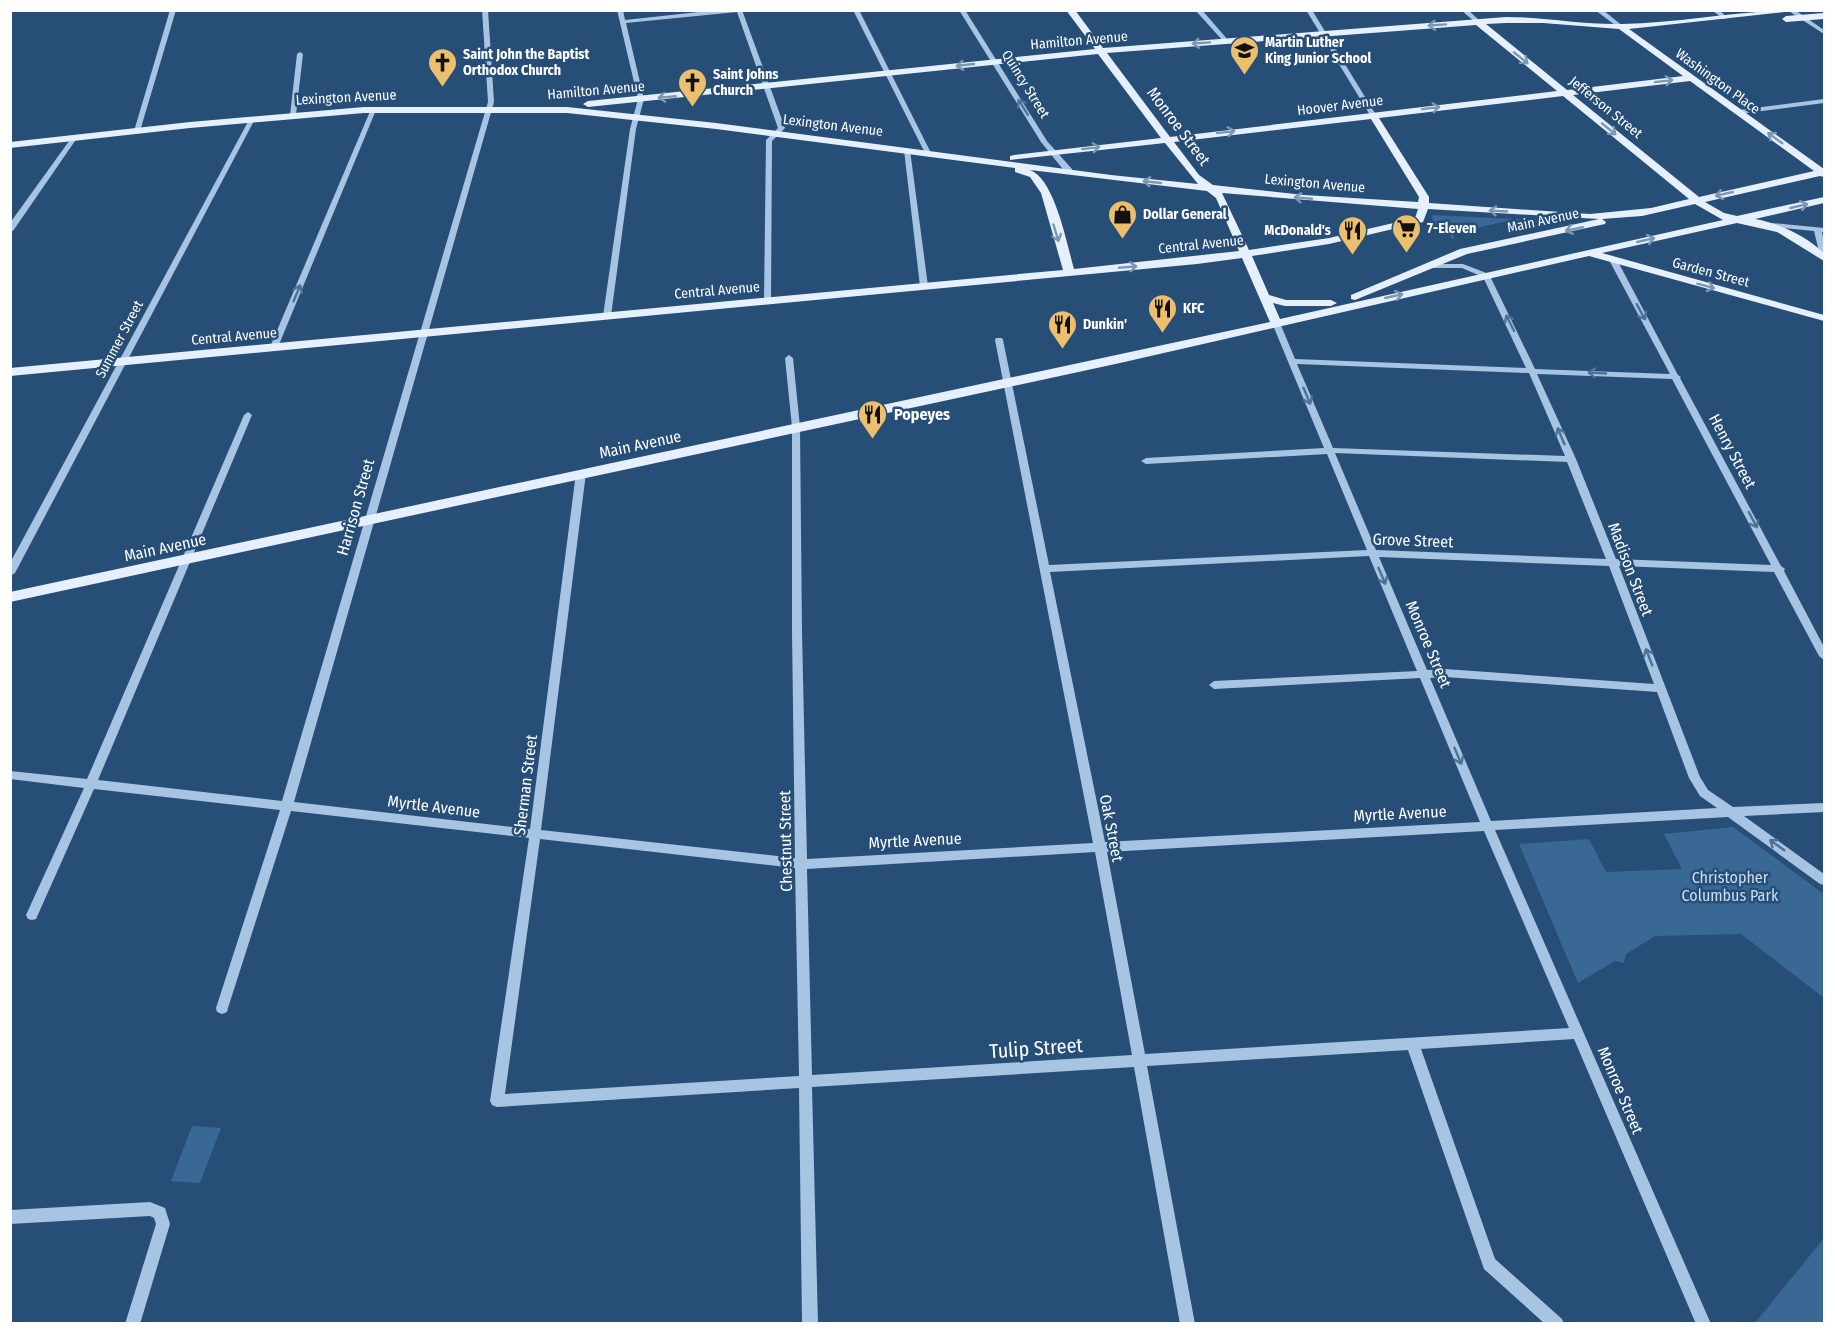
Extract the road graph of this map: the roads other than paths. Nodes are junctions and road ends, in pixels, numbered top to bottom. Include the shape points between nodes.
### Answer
1 (173, 10) edge
2 (485, 10) edge
3 (620, 10) edge
4 (739, 10) edge
5 (856, 10) edge
6 (962, 10) edge
7 (1070, 10) edge
8 (1198, 10) edge
9 (1309, 10) edge
10 (1464, 10) edge
11 (1598, 10) edge
12 (1715, 10) edge
13 (1790, 11) edge
14 (1799, 14) edge
15 (1824, 16) edge
16 (1725, 18) junction
17 (623, 22) junction
18 (1478, 22) junction
19 (1621, 27) junction
20 (1824, 32) edge
21 (1323, 34) junction
22 (1226, 41) junction
23 (1645, 44) junction
24 (1102, 51) junction
25 (300, 54) dead end
26 (995, 62) junction
27 (888, 74) junction
28 (1691, 78) junction
29 (766, 87) junction
30 (1564, 92) junction
31 (641, 99) junction
32 (1824, 101) edge
33 (489, 108) junction
34 (540, 109) junction
35 (373, 110) junction
36 (1738, 112) junction
37 (293, 115) junction
38 (1373, 115) junction
39 (637, 117) junction
40 (252, 119) junction
41 (138, 131) junction
42 (776, 133) junction
43 (74, 138) junction
44 (1168, 139) junction
45 (10, 145) edge
46 (907, 150) junction
47 (928, 153) junction
48 (1054, 153) junction
49 (973, 159) junction
50 (992, 161) junction
51 (1069, 171) junction
52 (1824, 173) edge
53 (1131, 180) junction
54 (1210, 188) junction
55 (1046, 193) junction
56 (1697, 200) junction
57 (1824, 200) edge
58 (1423, 211) junction
59 (1651, 211) junction
60 (1732, 221) junction
61 (1764, 224) junction
62 (10, 229) edge
63 (1821, 229) edge
64 (1589, 254) junction
65 (1244, 255) junction
66 (1824, 257) edge
67 (1613, 260) junction
68 (1430, 266) junction
69 (1070, 272) junction
70 (1486, 276) junction
71 (924, 286) junction
72 (1264, 297) junction
73 (768, 301) junction
74 (1337, 303) junction
75 (607, 316) junction
76 (1824, 318) edge
77 (1276, 323) junction
78 (425, 333) junction
79 (999, 340) dead end
80 (274, 347) junction
81 (789, 358) dead end
82 (123, 361) junction
83 (1292, 361) junction
84 (1533, 370) junction
85 (10, 372) edge
86 (1677, 377) junction
87 (1007, 382) junction
88 (248, 415) dead end
89 (796, 427) junction
90 (1330, 452) junction
91 (1571, 459) junction
92 (1146, 461) dead end
93 (581, 473) junction
94 (370, 520) junction
95 (1373, 553) junction
96 (187, 559) junction
97 (1612, 563) junction
98 (1045, 569) junction
99 (1780, 569) junction
100 (10, 573) edge
101 (10, 597) edge
102 (1824, 656) edge
103 (1424, 674) junction
104 (1214, 685) dead end
105 (1661, 688) junction
106 (10, 775) edge
107 (91, 784) junction
108 (287, 805) junction
109 (1824, 807) edge
110 (1729, 813) junction
111 (1487, 825) junction
112 (535, 834) junction
113 (1100, 847) junction
114 (803, 864) junction
115 (1824, 880) edge
116 (32, 915) dead end
117 (222, 1008) dead end
118 (1578, 1033) junction
119 (1412, 1043) junction
120 (1139, 1061) junction
121 (805, 1082) junction
122 (496, 1101) joint
123 (10, 1217) edge
124 (132, 1323) edge
125 (810, 1323) edge
126 (1188, 1323) edge
127 (1557, 1323) edge
128 (1704, 1323) edge

1 - 41 street
2 - 33 street, Harrison Street
3 - 17 street
4 - 17 street
4 - 29 street
5 - 27 street
6 - 26 street, Quincy Street
7 - 24 main road, Monroe Street
8 - 22 street
9 - 21 street
10 - 18 street, Jefferson Street
11 - 19 street, Washington Place
12 - 16 street
13 - 14 main road, Hamilton Avenue
13 - 16 main road, Hamilton Avenue
14 - 15 main road
14 - 20 street
14 - 23 main road via 1667,31 1646,37
16 - 19 main road, Hamilton Avenue
17 - 31 street
18 - 19 main road, Hamilton Avenue via 1543,20
18 -> 21 main road, Hamilton Avenue
18 -> 30 main road, Jefferson Street
19 - 23 main road, Washington Place
21 - 22 main road, Hamilton Avenue
21 - 38 street
22 -> 24 main road, Hamilton Avenue
23 - 28 main road, Washington Place
24 - 26 main road, Hamilton Avenue
24 - 44 main road, Monroe Street
25 - 37 street
26 -> 27 main road, Hamilton Avenue
48 -> 26 street, Quincy Street
27 - 29 main road, Hamilton Avenue
27 - 47 street
30 -> 28 main road, Hoover Avenue
28 - 36 main road, Washington Place
29 -> 31 main road, Hamilton Avenue
29 - 42 street via 782,128
38 -> 30 main road, Hoover Avenue
30 -> 56 main road, Jefferson Street
31 - 34 main road, Hamilton Avenue
31 - 39 street
32 - 36 street
33 - 34 main road, Lexington Avenue
33 - 35 main road, Lexington Avenue
33 - 78 street, Harrison Street
34 - 39 main road, Lexington Avenue
35 - 37 main road, Lexington Avenue
80 -> 35 street
52 -> 36 main road, Washington Place
37 - 40 main road, Lexington Avenue
44 -> 38 main road, Hoover Avenue
38 - 58 main road via 1424,197
39 - 42 main road, Lexington Avenue
39 - 75 street
40 - 41 main road, Lexington Avenue
40 - 82 street, Summer Street
41 - 43 main road, Lexington Avenue
42 - 46 main road, Lexington Avenue
42 - 73 street via 769,140
43 - 45 main road, Lexington Avenue
43 - 62 street
48 -> 44 main road, Hoover Avenue
44 - 54 main road, Monroe Street via 1196,177
46 - 47 main road, Lexington Avenue
46 - 71 street
47 - 49 main road, Lexington Avenue
48 - 50 main road, Hoover Avenue
48 - 51 street, Quincy Street
49 - 50 main road, Lexington Avenue
49 - 55 main road via 1031,172
50 - 51 main road, Lexington Avenue
51 - 53 main road, Lexington Avenue
52 -> 56 main road, Main Avenue
54 -> 53 main road, Lexington Avenue
53 - 55 main road via 1054,176 1046,180
58 -> 54 main road, Lexington Avenue
54 - 65 main road, Monroe Street via 1221,197
55 -> 69 main road
56 - 59 main road, Main Avenue
56 - 60 main road, Jefferson Street
60 -> 57 main road, Main Avenue
59 -> 58 main road, Lexington Avenue via 1590,217
58 - 65 main road, Central Avenue via 1419,220
59 -> 68 main road, Main Avenue via 1464,252
60 - 61 main road
64 -> 60 main road, Main Avenue
61 - 63 street
61 - 66 main road via 1804,240
63 - 66 street
64 - 67 main road, Garden Street
64 - 70 main road, Main Avenue
69 -> 65 main road, Central Avenue
65 - 72 main road, Monroe Street
67 -> 76 main road, Garden Street
67 -> 86 street, Henry Street
68 - 70 street via 1463,266
68 - 74 main road, Main Avenue
69 - 71 main road, Central Avenue
77 -> 70 main road, Main Avenue
84 -> 70 street, Madison Street
71 - 73 main road, Central Avenue
72 - 74 main road via 1292,304
72 - 77 main road, Monroe Street
73 - 75 main road, Central Avenue
74 - 77 main road, Main Avenue
75 - 78 main road, Central Avenue
77 - 83 street, Monroe Street
77 - 87 main road, Main Avenue
78 - 80 main road, Central Avenue
78 - 94 street, Harrison Street
79 - 87 street, Oak Street
80 - 82 main road, Central Avenue
81 - 89 street, Chestnut Street
82 - 85 main road, Central Avenue
82 - 100 street, Summer Street
83 - 84 street
83 -> 90 street, Monroe Street
86 -> 84 street
91 -> 84 street, Madison Street
86 -> 99 street, Henry Street
87 - 89 main road, Main Avenue
87 - 98 street, Oak Street
88 - 96 street
89 - 93 main road, Main Avenue
89 - 114 street, Chestnut Street via 796,632
90 - 91 street
90 - 92 street
90 - 95 street, Monroe Street
91 - 97 street, Madison Street
93 - 94 main road, Main Avenue
93 - 112 street, Sherman Street
94 - 96 main road, Main Avenue
94 - 108 street, Harrison Street
95 - 97 street, Grove Street
95 - 98 street, Grove Street
95 -> 103 street, Monroe Street
96 - 101 main road, Main Avenue
96 - 107 street
97 - 99 street, Grove Street
105 -> 97 street, Madison Street
98 - 113 street, Oak Street
99 - 102 street, Henry Street
103 - 104 street
103 - 105 street
103 -> 111 street, Monroe Street
105 - 110 street, Madison Street via 1695,778 1704,793
106 - 107 street, Myrtle Avenue
107 - 108 street, Myrtle Avenue
107 - 116 street
108 - 112 street, Myrtle Avenue
108 - 117 street, Harrison Street
109 - 110 street, Myrtle Avenue
110 - 111 street, Myrtle Avenue
115 -> 110 street, Madison Street
111 - 113 street, Myrtle Avenue
111 - 118 street, Monroe Street
112 - 114 street, Myrtle Avenue
112 - 122 street, Sherman Street
113 - 114 street, Myrtle Avenue
113 - 120 street, Oak Street
114 - 121 street, Chestnut Street
118 - 119 street, Tulip Street
118 - 128 street, Monroe Street
119 - 120 street, Tulip Street
119 - 127 street via 1489,1264
120 - 121 street, Tulip Street
120 - 126 street, Oak Street
121 - 122 street, Tulip Street
121 - 125 street, Chestnut Street
123 - 124 street via 150,1209 160,1213 163,1224

